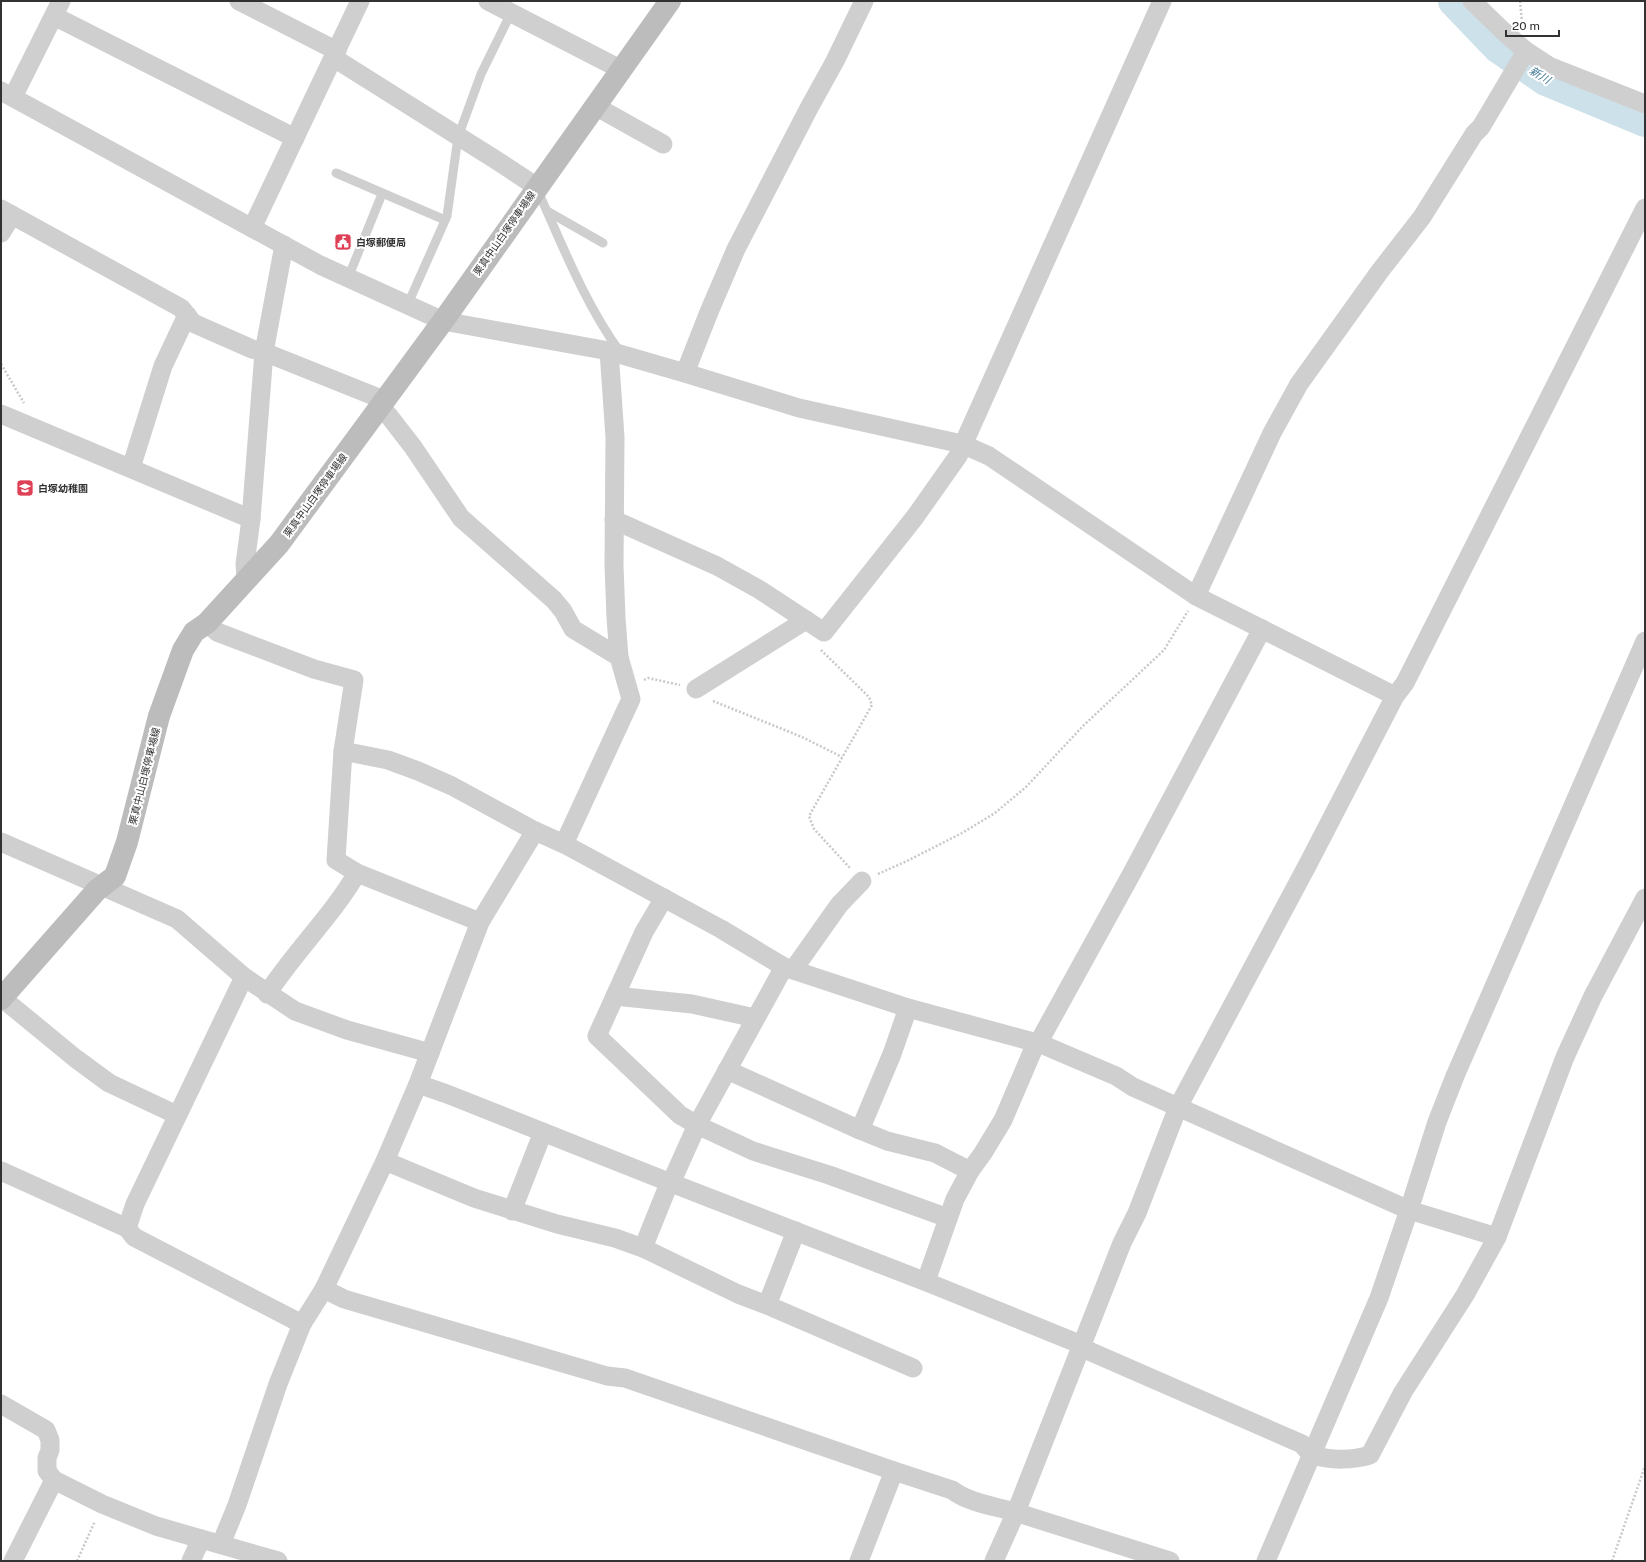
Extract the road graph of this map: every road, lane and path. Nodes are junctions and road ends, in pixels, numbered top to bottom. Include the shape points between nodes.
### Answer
1 (239, 1) edge
2 (360, 1) edge
3 (670, 1) edge
4 (864, 1) edge
5 (1162, 1) edge
6 (1472, 1) edge
7 (492, 2) edge
8 (58, 8) edge
9 (511, 13) junction
10 (1526, 51) junction
11 (336, 54) junction
12 (620, 69) junction
13 (7, 94) edge
14 (1645, 104) edge
15 (594, 106) junction
16 (458, 137) junction
17 (295, 138) junction
18 (663, 144) dead end
19 (336, 173) dead end
20 (537, 187) junction
21 (382, 194) junction
22 (1645, 208) edge
23 (547, 211) junction
24 (6, 212) edge
25 (445, 220) junction
26 (252, 228) junction
27 (1, 233) edge
28 (602, 243) dead end
29 (284, 245) junction
30 (348, 278) junction
31 (407, 306) junction
32 (187, 315) junction
33 (442, 321) junction
34 (264, 352) junction
35 (616, 353) junction
36 (1, 364) edge
37 (685, 373) junction
38 (382, 404) junction
39 (1, 414) edge
40 (39, 430) junction
41 (962, 444) junction
42 (131, 468) junction
43 (251, 519) junction
44 (614, 520) junction
45 (246, 578) junction
46 (1196, 596) junction
47 (806, 620) junction
48 (207, 623) junction
49 (1262, 629) junction
50 (824, 632) junction
51 (1645, 641) edge
52 (619, 657) junction
53 (628, 689) junction
54 (696, 689) junction
55 (1395, 696) junction
56 (343, 750) junction
57 (842, 757) junction
58 (535, 831) junction
59 (1, 842) edge
60 (564, 844) junction
61 (357, 873) junction
62 (862, 881) junction
63 (102, 886) junction
64 (664, 898) junction
65 (1645, 898) edge
66 (480, 922) junction
67 (789, 968) junction
68 (244, 977) junction
69 (267, 994) junction
70 (615, 996) junction
71 (1, 999) edge
72 (908, 1008) junction
73 (756, 1018) junction
74 (1038, 1043) junction
75 (430, 1053) junction
76 (728, 1070) junction
77 (418, 1084) junction
78 (1178, 1107) junction
79 (177, 1115) junction
80 (698, 1125) junction
81 (860, 1130) junction
82 (543, 1132) junction
83 (386, 1160) junction
84 (1, 1171) edge
85 (970, 1171) junction
86 (671, 1183) junction
87 (1409, 1210) junction
88 (512, 1211) junction
89 (948, 1218) junction
90 (127, 1228) junction
91 (796, 1230) junction
92 (1497, 1237) junction
93 (643, 1248) junction
94 (926, 1282) junction
95 (324, 1289) junction
96 (767, 1305) junction
97 (302, 1324) junction
98 (1082, 1345) junction
99 (913, 1368) dead end
100 (1, 1404) edge
101 (1313, 1454) junction
102 (1645, 1466) edge
103 (894, 1471) junction
104 (54, 1480) junction
105 (102, 1504) junction
106 (1016, 1512) junction
107 (201, 1539) junction
108 (221, 1544) junction
109 (13, 1561) edge
110 (77, 1561) edge
111 (192, 1561) edge
112 (278, 1561) edge
113 (859, 1561) edge
114 (994, 1561) edge
115 (1170, 1561) edge
116 (1266, 1561) edge
117 (1612, 1561) edge

1 - 11 street
2 - 11 street
3 - 12 main road, 栗真中山白塚停車場線
4 - 37 street via 836,61 736,249
5 - 41 street
6 - 10 street
7 - 9 street
8 - 13 street
8 - 17 street
9 - 12 street
9 - 16 lane via 481,74
10 - 14 street via 1549,66
10 - 46 street via 1481,127 1474,134 1422,217 1299,384 1272,433
11 - 16 street
11 - 17 street
12 - 15 main road, 栗真中山白塚停車場線
13 - 26 street
15 - 18 street
15 - 20 main road, 栗真中山白塚停車場線
16 - 20 street
16 - 25 lane
17 - 26 street
19 - 21 lane
20 - 23 lane
20 - 33 main road, 栗真中山白塚停車場線
21 - 25 lane
21 - 30 lane
22 - 55 street via 1405,683
23 - 28 lane
23 - 35 lane
24 - 27 street
24 - 32 street via 180,308
25 - 31 lane
26 - 29 street
29 - 30 street
29 - 34 street
30 - 31 street
31 - 33 street
32 - 34 street via 193,323
32 - 42 street via 163,366
33 - 35 street
33 - 38 main road, 栗真中山白塚停車場線
34 - 38 street
34 - 43 street
35 - 37 street
35 - 44 street
36 - 40 path
37 - 41 street via 798,408
38 - 45 main road, 栗真中山白塚停車場線 via 279,544
38 - 52 street via 461,518 554,600 572,629
39 - 40 street
40 - 42 street
41 - 46 street via 989,456
41 - 50 street via 958,456 915,517
42 - 43 street
43 - 45 street via 245,564
44 - 47 street via 717,566
44 - 52 street
45 - 48 main road, 栗真中山白塚停車場線
46 - 49 street
46 - 62 path via 1164,650 1083,726 1026,787 995,813 962,833
47 - 50 street
47 - 54 street
48 - 56 street via 217,632 314,669 354,680
48 - 63 main road, 栗真中山白塚停車場線 via 194,632 183,650 159,716 118,869 115,876
49 - 55 street
49 - 74 street
50 - 57 path via 815,644 869,697 872,705
51 - 87 street via 1455,1076 1437,1122
52 - 53 street
53 - 54 path via 648,678
53 - 60 street via 631,699
54 - 57 path via 706,698 802,737
55 - 78 street
56 - 58 street via 388,760 418,771 452,786
56 - 61 street via 336,860
57 - 62 path via 809,816 814,829
58 - 60 street
58 - 66 street
59 - 63 street
60 - 64 street
61 - 66 street
61 - 69 street via 345,894
62 - 67 street via 839,905
63 - 68 street via 177,919
63 - 71 main road, 栗真中山白塚停車場線
64 - 67 street
64 - 70 street via 644,932
65 - 92 street via 1574,1037
66 - 75 street
67 - 72 street
67 - 73 street
68 - 69 street
68 - 79 street
69 - 75 street via 295,1011 347,1030
70 - 73 street via 692,1004
70 - 80 street via 597,1036 680,1115
71 - 79 street via 110,1084
72 - 74 street
72 - 81 street
73 - 76 street
74 - 78 street via 1116,1076 1132,1087
74 - 85 street via 1003,1120
75 - 77 street
76 - 80 street
76 - 81 street
77 - 82 street
77 - 83 street
78 - 87 street
78 - 98 street
79 - 90 street via 135,1204
80 - 86 street
80 - 89 street via 753,1151
81 - 85 street via 887,1141 935,1154
82 - 86 street
82 - 88 street
83 - 88 street via 474,1198
83 - 95 street
84 - 90 street
85 - 89 street
86 - 91 street
86 - 93 street
87 - 92 street
87 - 101 street via 1379,1298
88 - 93 street via 615,1238
89 - 94 street
90 - 97 street via 134,1237
91 - 94 street
91 - 96 street
92 - 101 street via 1465,1295 1403,1392 1370,1455 1357,1459
93 - 96 street via 738,1294
94 - 98 street
95 - 97 street
95 - 103 street via 344,1299 458,1333 607,1376 625,1378
96 - 99 street
97 - 108 street
98 - 101 street via 1089,1351 1302,1444
98 - 106 street
100 - 104 street via 46,1430 50,1440 47,1471
101 - 116 street
102 - 117 path
103 - 106 street via 952,1490 983,1504
103 - 113 street
104 - 105 street
104 - 109 street
105 - 107 street via 156,1526
105 - 110 path
106 - 114 street
106 - 115 street
107 - 108 street
107 - 111 street
108 - 112 street

